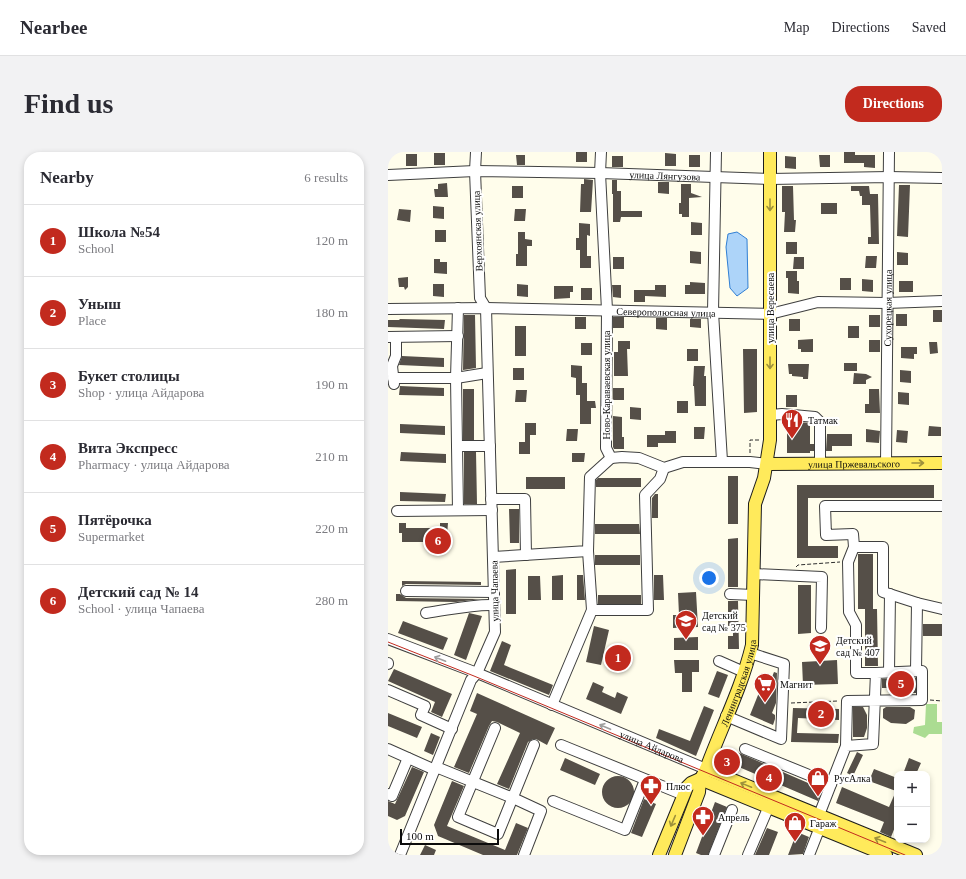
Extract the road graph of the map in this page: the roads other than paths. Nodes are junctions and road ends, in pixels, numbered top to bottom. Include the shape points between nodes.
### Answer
1 (476, 152) edge
2 (601, 152) edge
3 (716, 152) edge
4 (770, 152) edge
5 (889, 152) edge
6 (475, 171) junction
7 (600, 173) junction
8 (388, 175) edge
9 (715, 177) junction
10 (889, 177) junction
11 (942, 178) edge
12 (770, 179) junction
13 (942, 301) edge
14 (887, 303) junction
15 (458, 308) junction
16 (486, 308) junction
17 (388, 309) edge
18 (607, 310) junction
19 (713, 312) junction
20 (770, 314) junction
21 (458, 336) junction
22 (392, 337) edge
23 (488, 372) junction
24 (456, 378) junction
25 (771, 415) junction
26 (457, 446) junction
27 (490, 446) junction
28 (611, 458) junction
29 (722, 461) junction
30 (886, 463) junction
31 (942, 463) edge
32 (767, 464) junction
33 (820, 464) junction
34 (664, 468) junction
35 (491, 500) junction
36 (942, 506) edge
37 (397, 510) dead end
38 (458, 510) junction
39 (492, 510) junction
40 (854, 547) junction
41 (588, 551) junction
42 (526, 555) junction
43 (493, 557) junction
44 (754, 574) junction
45 (406, 591) dead end
46 (494, 592) junction
47 (730, 594) dead end
48 (890, 594) junction
49 (754, 595) junction
50 (917, 603) junction
51 (494, 606) junction
52 (942, 609) edge
53 (592, 610) junction
54 (426, 613) dead end
55 (822, 628) dead end
56 (388, 639) edge
57 (750, 653) junction
58 (719, 661) dead end
59 (916, 671) junction
60 (744, 672) junction
61 (889, 672) junction
62 (477, 673) junction
63 (876, 673) junction
64 (388, 690) edge
65 (875, 701) junction
66 (552, 704) junction
67 (726, 716) junction
68 (495, 728) dead end
69 (452, 729) junction
70 (534, 745) dead end
71 (561, 745) dead end
72 (846, 746) junction
73 (388, 749) edge
74 (745, 749) dead end
75 (408, 758) junction
76 (436, 768) junction
77 (703, 774) junction
78 (645, 780) junction
79 (472, 782) junction
80 (831, 784) junction
81 (388, 794) edge
82 (684, 795) junction
83 (513, 798) junction
84 (553, 801) dead end
85 (769, 806) junction
86 (732, 810) dead end
87 (819, 815) junction
88 (820, 827) junction
89 (894, 842) edge
90 (897, 843) edge
91 (400, 855) edge
92 (524, 855) edge
93 (659, 855) edge
94 (675, 855) edge
95 (714, 855) edge
96 (748, 855) edge
97 (808, 855) edge
98 (886, 855) edge
99 (916, 855) edge

1 - 6 street, Верхоянская улица
2 - 7 street, Ново-Караваевская улица
3 - 9 street
4 - 12 main road, улица Вересаева
5 - 10 street, Сухорецкая улица
6 - 7 street, улица Лянгузова
6 - 8 street, улица Лянгузова
6 - 16 street, Верхоянская улица via 480,298
7 - 9 street, улица Лянгузова
7 - 18 street, Ново-Караваевская улица
9 - 12 street, улица Лянгузова
9 - 19 street
10 - 11 street, улица Лянгузова
10 - 12 street, улица Лянгузова
10 - 14 street, Сухорецкая улица
12 -> 20 main road, улица Вересаева
13 - 14 street, Северополюсная улица
14 - 20 street, Северополюсная улица via 818,302
14 - 30 street, Сухорецкая улица
15 - 16 street, Северополюсная улица
15 - 17 street, Северополюсная улица
15 - 21 street
16 - 18 street, Северополюсная улица
16 - 23 street, улица Чапаева
18 - 19 street, Северополюсная улица
18 - 28 street, Ново-Караваевская улица via 606,448
19 - 20 street, Северополюсная улица
19 - 29 street
20 -> 25 main road, улица Вересаева
21 - 22 street
21 - 24 street
22 - 24 street via 396,356 392,366 394,381
23 - 24 street
23 - 27 street, улица Чапаева
24 - 26 street
25 - 32 main road, улица Вересаева
25 - 33 street via 815,417 820,422
26 - 27 street
26 - 38 street
27 - 35 street, улица Чапаева
28 - 34 street via 639,458
28 - 41 street via 590,477
29 - 32 street
29 - 34 street via 683,462
30 -> 31 main road, улица Пржевальского
30 - 33 main road, улица Пржевальского
32 - 33 main road, улица Пржевальского
32 - 44 main road, Ленинградская улица via 755,504
34 - 53 street via 660,479 645,495 648,610
35 - 39 street, улица Чапаева
35 - 42 street via 525,499
36 - 40 street via 825,506 826,535 853,534
37 - 38 street
38 - 39 street
39 - 43 street, улица Чапаева
40 - 48 street via 883,547 883,592
40 - 63 street via 848,562 849,612 856,625 856,673
41 - 42 street
41 - 53 street
42 - 43 street
43 - 46 street, улица Чапаева
44 - 49 main road, Ленинградская улица
44 - 55 street via 822,577
45 - 46 street
46 - 51 street, улица Чапаева
47 - 49 street
48 - 50 street
48 - 61 street
49 - 57 main road, Ленинградская улица
50 - 52 street
50 - 59 street
51 - 54 street via 476,605
51 - 62 street, улица Чапаева via 495,632
53 - 66 street
62 -> 56 street, улица Айдарова
57 - 60 main road, Ленинградская улица
57 - 67 street via 784,664 781,739
58 - 60 street
59 - 61 street
59 - 65 street via 922,671 922,700
60 - 67 main road, Ленинградская улица
61 - 63 street
62 - 66 street, улица Айдарова
62 - 69 street, улица Чапаева via 471,680
63 - 65 street
64 - 69 street via 424,706 421,716
65 - 72 street via 873,744
65 - 72 street via 847,701
77 -> 66 street, улица Айдарова
67 - 77 main road, Ленинградская улица
68 - 79 street
69 - 76 street, улица Чапаева
70 - 83 street
71 - 78 street
72 - 80 street
73 - 75 street
74 - 80 street
75 - 76 street
75 - 81 street via 392,796
76 - 79 street
76 - 91 street, улица Чапаева
77 - 82 main road, Ленинградская улица via 689,785
77 - 85 main road, улица Айдарова
87 -> 77 main road, улица Айдарова
77 - 94 main road, Ленинградская улица via 699,792
78 - 82 street
78 - 84 street via 625,830
79 - 83 street
79 - 83 street via 458,817 498,834
80 - 87 street
82 -> 93 main road, Ленинградская улица
83 - 92 street via 541,811
85 - 88 main road, улица Айдарова
85 - 96 street
86 - 95 street
89 -> 87 main road, улица Айдарова
88 - 97 street
88 - 98 main road, улица Айдарова
90 - 99 main road, улица Айдарова

